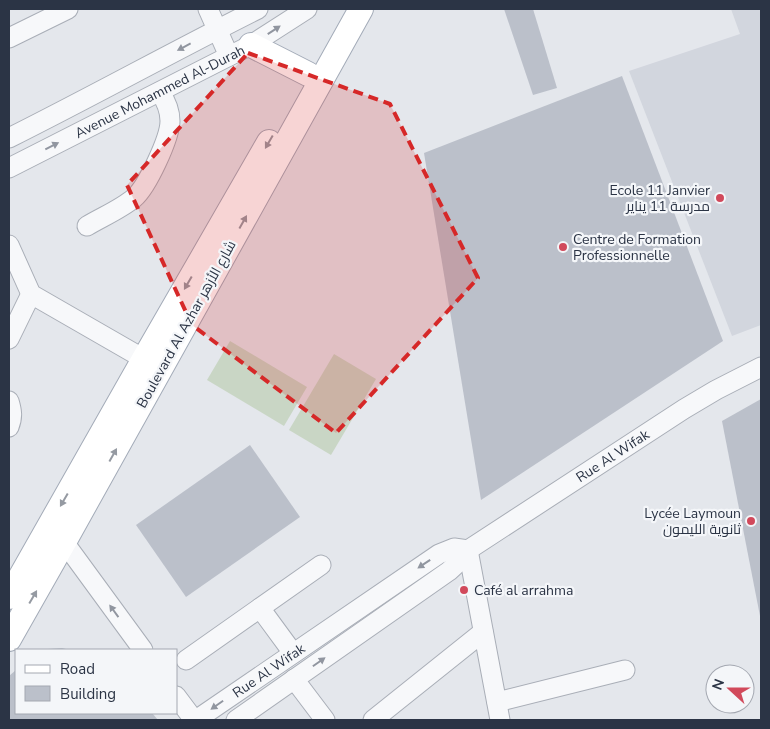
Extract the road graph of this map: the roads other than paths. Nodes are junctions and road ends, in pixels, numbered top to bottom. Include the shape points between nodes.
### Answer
1 (68, 9) edge
2 (208, 9) edge
3 (258, 9) edge
4 (307, 9) edge
5 (346, 9) edge
6 (361, 9) edge
7 (218, 29) junction
8 (9, 38) edge
9 (251, 45) junction
10 (229, 56) junction
11 (308, 74) junction
12 (160, 92) junction
13 (9, 138) edge
14 (9, 168) edge
15 (87, 226) dead end
16 (9, 246) edge
17 (31, 294) junction
18 (9, 339) edge
19 (144, 359) junction
20 (761, 367) edge
21 (9, 402) edge
22 (9, 427) edge
23 (64, 542) junction
24 (468, 550) junction
25 (321, 565) dead end
26 (9, 597) edge
27 (260, 608) junction
28 (483, 632) junction
29 (9, 639) edge
30 (142, 649) edge
31 (294, 653) junction
32 (186, 660) dead end
33 (624, 670) dead end
34 (294, 679) junction
35 (178, 699) edge
36 (498, 711) edge
37 (243, 718) edge
38 (195, 720) edge
39 (325, 720) edge
40 (373, 720) edge

1 - 8 street
2 - 7 street
3 - 7 street, Avenue Mohammed Al-Durah
9 -> 4 street, Avenue Mohammed Al-Durah
5 - 11 main road, Boulevard Al Azhar شارع الأزهر
23 -> 6 main road, Boulevard Al Azhar شارع الأزهر
7 - 10 street
7 -> 13 street, Avenue Mohammed Al-Durah
9 - 10 street, Avenue Mohammed Al-Durah
9 - 11 main road
10 - 12 street, Avenue Mohammed Al-Durah
11 -> 19 main road, Boulevard Al Azhar شارع الأزهر
14 -> 12 street, Avenue Mohammed Al-Durah
12 - 15 street via 170,113 170,130 142,190 129,202
16 - 17 street
17 - 18 street
17 - 19 street
19 -> 26 main road, Boulevard Al Azhar شارع الأزهر
20 - 24 street, Rue Al Wifak via 684,409
21 - 22 street via 12,417
29 -> 23 main road, Boulevard Al Azhar شارع الأزهر
30 -> 23 street
24 - 28 street
24 -> 31 street, Rue Al Wifak via 454,548 439,554
34 -> 24 street, Rue Al Wifak via 449,571
25 - 27 street
27 - 31 street
27 - 32 street
28 - 36 street
28 - 40 street
31 -> 38 street, Rue Al Wifak
33 - 36 street
34 - 37 street, Rue Al Wifak
34 - 39 street
35 - 38 street

